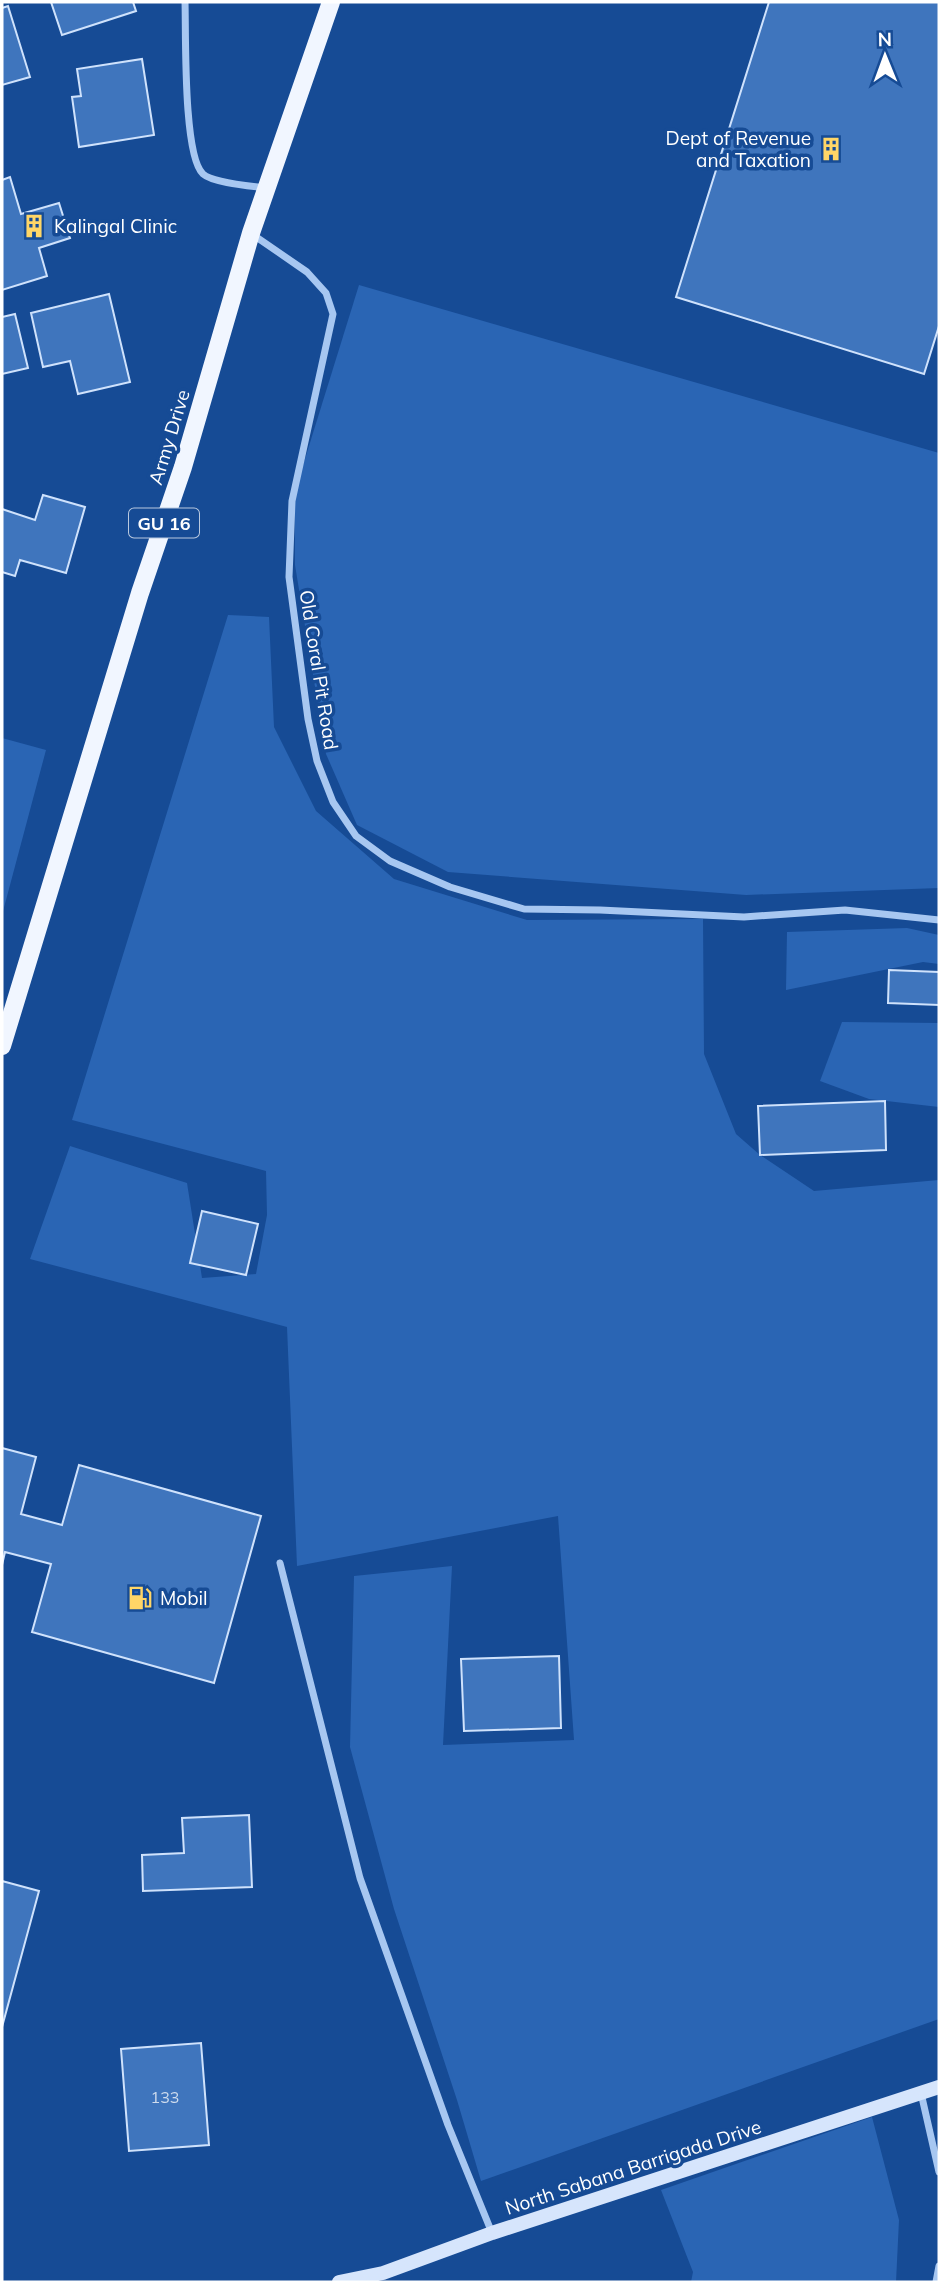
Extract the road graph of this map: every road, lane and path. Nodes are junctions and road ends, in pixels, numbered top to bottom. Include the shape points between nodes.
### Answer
1 (185, 2) edge
2 (331, 2) edge
3 (267, 188) junction
4 (251, 233) junction
5 (939, 920) edge
6 (2, 1046) edge
7 (280, 1563) dead end
8 (939, 2087) edge
9 (921, 2093) junction
10 (939, 2172) edge
11 (492, 2233) junction
12 (939, 2266) edge
13 (339, 2282) edge
14 (936, 2282) edge

1 - 3 street via 190,123 200,171 217,180
2 - 3 main road, Army Drive / GU 16
3 - 4 main road, Army Drive / GU 16
4 - 5 street, Old Coral Pit Road via 307,272 326,293 332,314 292,501 289,577 317,761 333,803 356,836 390,861 450,887 524,909 744,918 845,910
4 - 6 main road, Army Drive / GU 16 via 183,467
7 - 11 street via 360,1878 448,2125
8 - 9 main road, North Sabana Barrigada Drive
9 - 10 street
9 - 11 main road, North Sabana Barrigada Drive
11 - 13 main road, North Sabana Barrigada Drive via 383,2273
12 - 14 street

